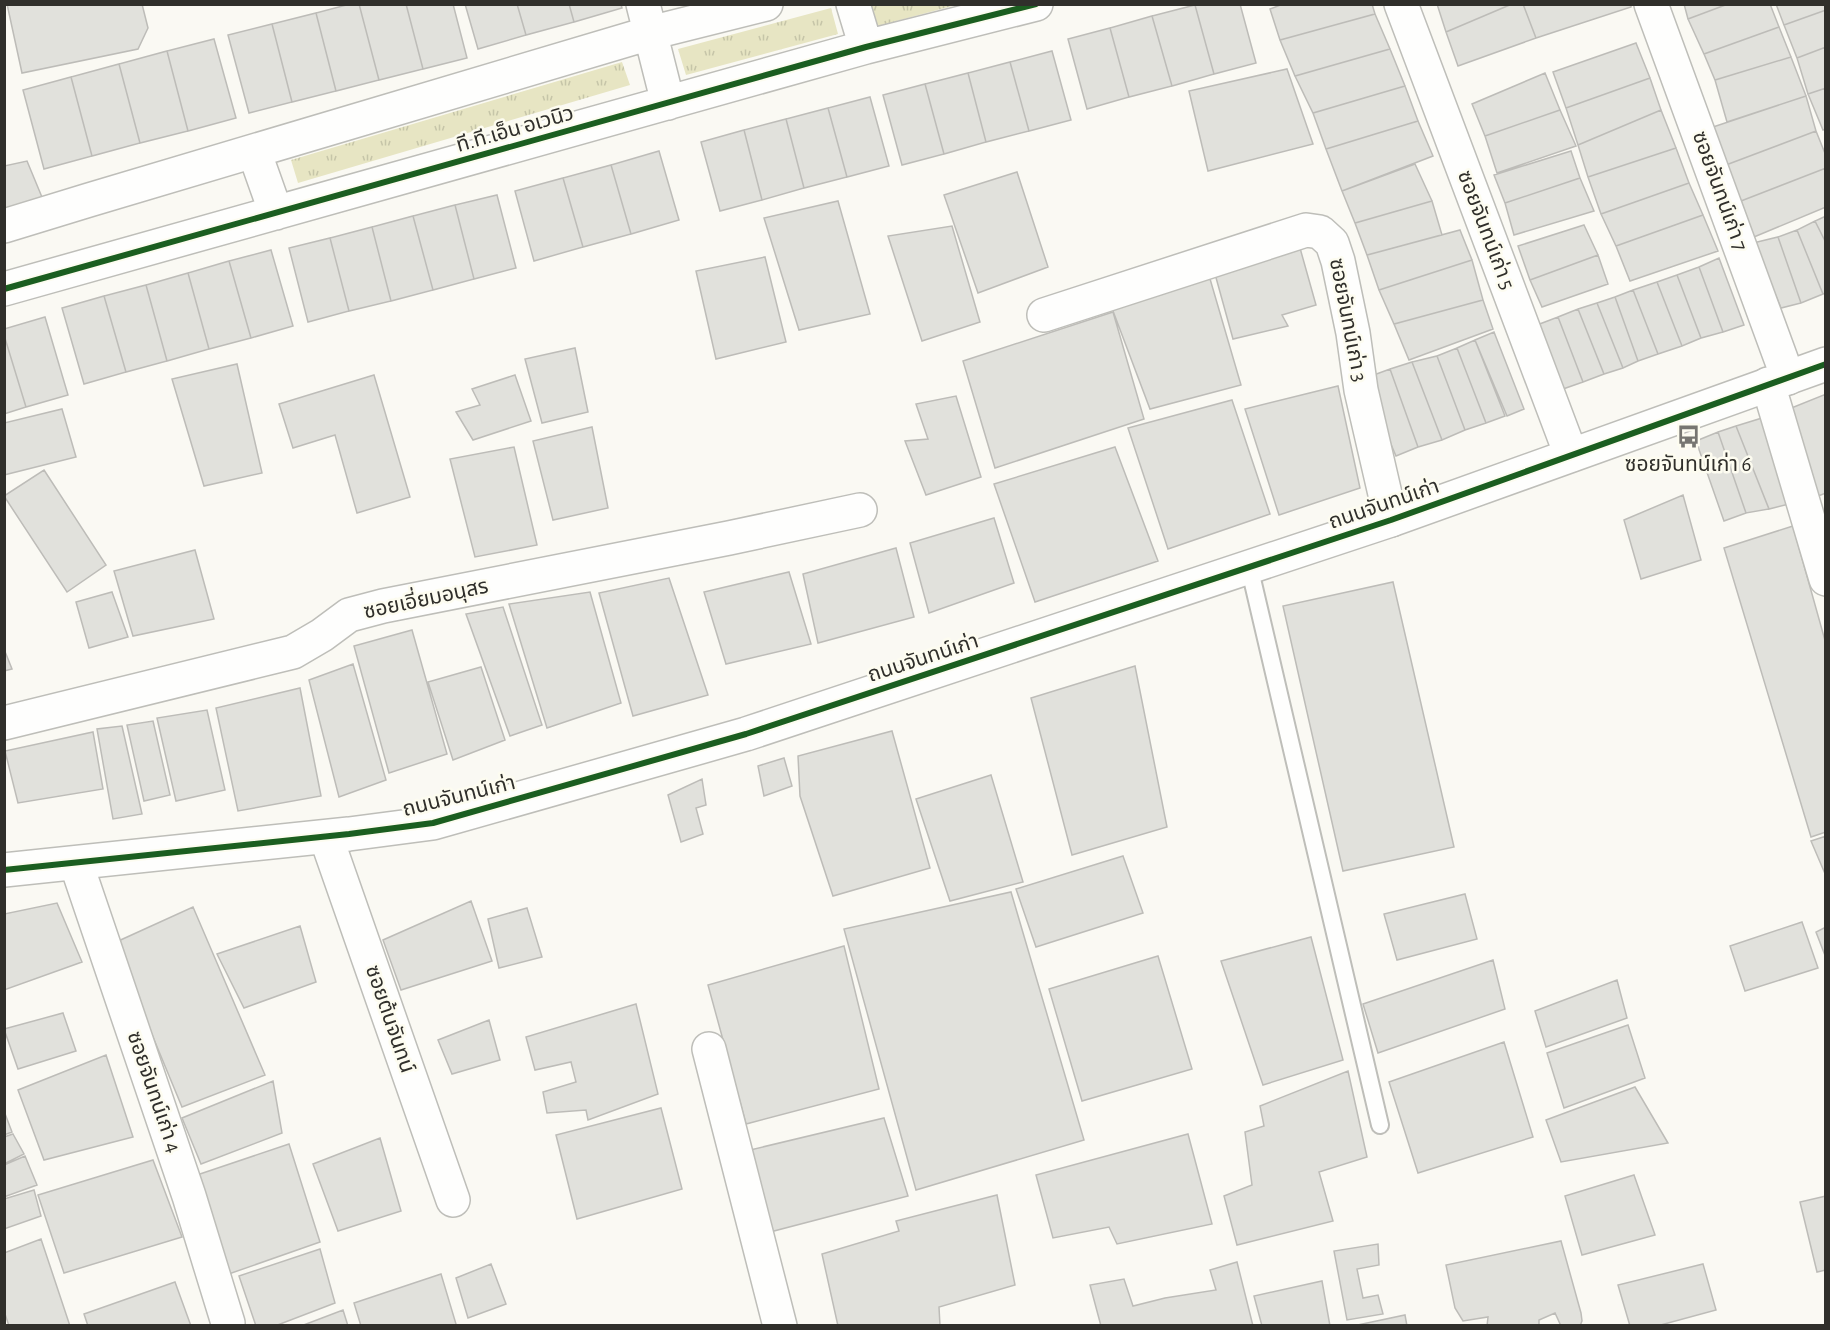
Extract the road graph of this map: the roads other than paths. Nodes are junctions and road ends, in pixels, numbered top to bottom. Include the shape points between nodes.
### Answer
1 (766, 4) edge
2 (853, 4) edge
3 (1036, 4) edge
4 (1401, 4) edge
5 (1651, 4) edge
6 (647, 19) edge
7 (866, 47) junction
8 (668, 103) junction
9 (254, 151) junction
10 (276, 213) junction
11 (4, 226) edge
12 (4, 289) edge
13 (1044, 315) dead end
14 (1826, 364) edge
15 (1778, 381) junction
16 (1571, 455) junction
17 (860, 510) dead end
18 (1391, 520) junction
19 (1249, 566) junction
20 (1826, 579) edge
21 (4, 723) edge
22 (326, 837) junction
23 (76, 863) junction
24 (4, 870) edge
25 (709, 1049) dead end
26 (1380, 1125) dead end
27 (453, 1200) dead end
28 (228, 1323) dead end
29 (780, 1326) edge

1 - 6 street
2 - 7 street
3 - 7 street, ที.ที.เอ็น อเวนิว
4 - 16 street, ซอยจันทน์เก่า 5
5 - 15 street, ซอยจันทน์เก่า 7
6 - 8 street
6 - 9 street
7 - 8 street, ที.ที.เอ็น อเวนิว
8 - 10 street, ที.ที.เอ็น อเวนิว
9 - 10 street
9 - 11 street
10 - 12 street, ที.ที.เอ็น อเวนิว
13 - 18 street, ซอยจันทน์เก่า 3 via 1306,230 1320,232 1332,243 1338,261 1361,390
14 - 15 street, ถนนจันทน์เก่า
15 - 16 street, ถนนจันทน์เก่า
15 - 20 street
16 - 18 street, ถนนจันทน์เก่า
17 - 21 street, ซอยเอี่ยมอนุสร via 383,606 349,615 292,652
18 - 19 street, ถนนจันทน์เก่า
19 - 22 street, ถนนจันทน์เก่า via 746,734 433,823
19 - 26 lane
22 - 23 street, ถนนจันทน์เก่า
22 - 27 street, ซอยต้นจันทน์
23 - 24 street, ถนนจันทน์เก่า
23 - 28 street, ซอยจันทน์เก่า 4
25 - 29 street

